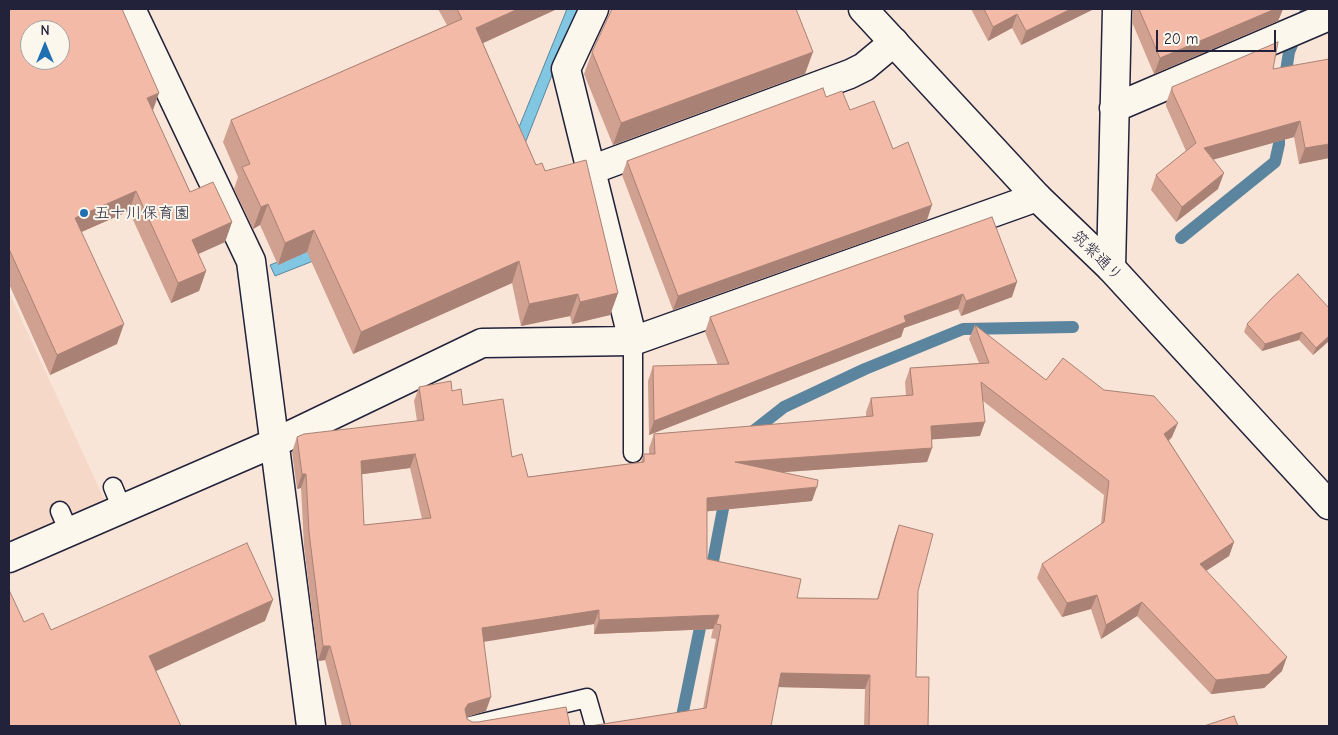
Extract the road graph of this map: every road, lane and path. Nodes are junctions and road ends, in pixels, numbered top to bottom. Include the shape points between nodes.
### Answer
1 (131, 9) edge
2 (594, 9) edge
3 (863, 9) edge
4 (1117, 9) edge
5 (1329, 16) edge
6 (894, 42) junction
7 (1114, 108) junction
8 (592, 170) junction
9 (1038, 197) junction
10 (1111, 268) junction
11 (633, 341) junction
12 (274, 443) junction
13 (633, 453) dead end
14 (1329, 505) edge
15 (9, 558) edge
16 (311, 726) edge
17 (470, 726) edge
18 (595, 726) edge

1 - 12 street via 251,262
2 - 8 street via 566,69
3 - 6 street, 筑紫通り
4 - 7 street
5 - 7 street
6 - 8 street via 864,67 850,74
6 - 9 street, 筑紫通り
7 - 10 street
8 - 11 street
9 - 10 street, 筑紫通り
9 - 11 street
10 - 14 street, 筑紫通り
11 - 12 street via 482,343
11 - 13 lane
12 - 15 street via 117,498 64,521
12 - 16 street
17 - 18 lane via 587,698

